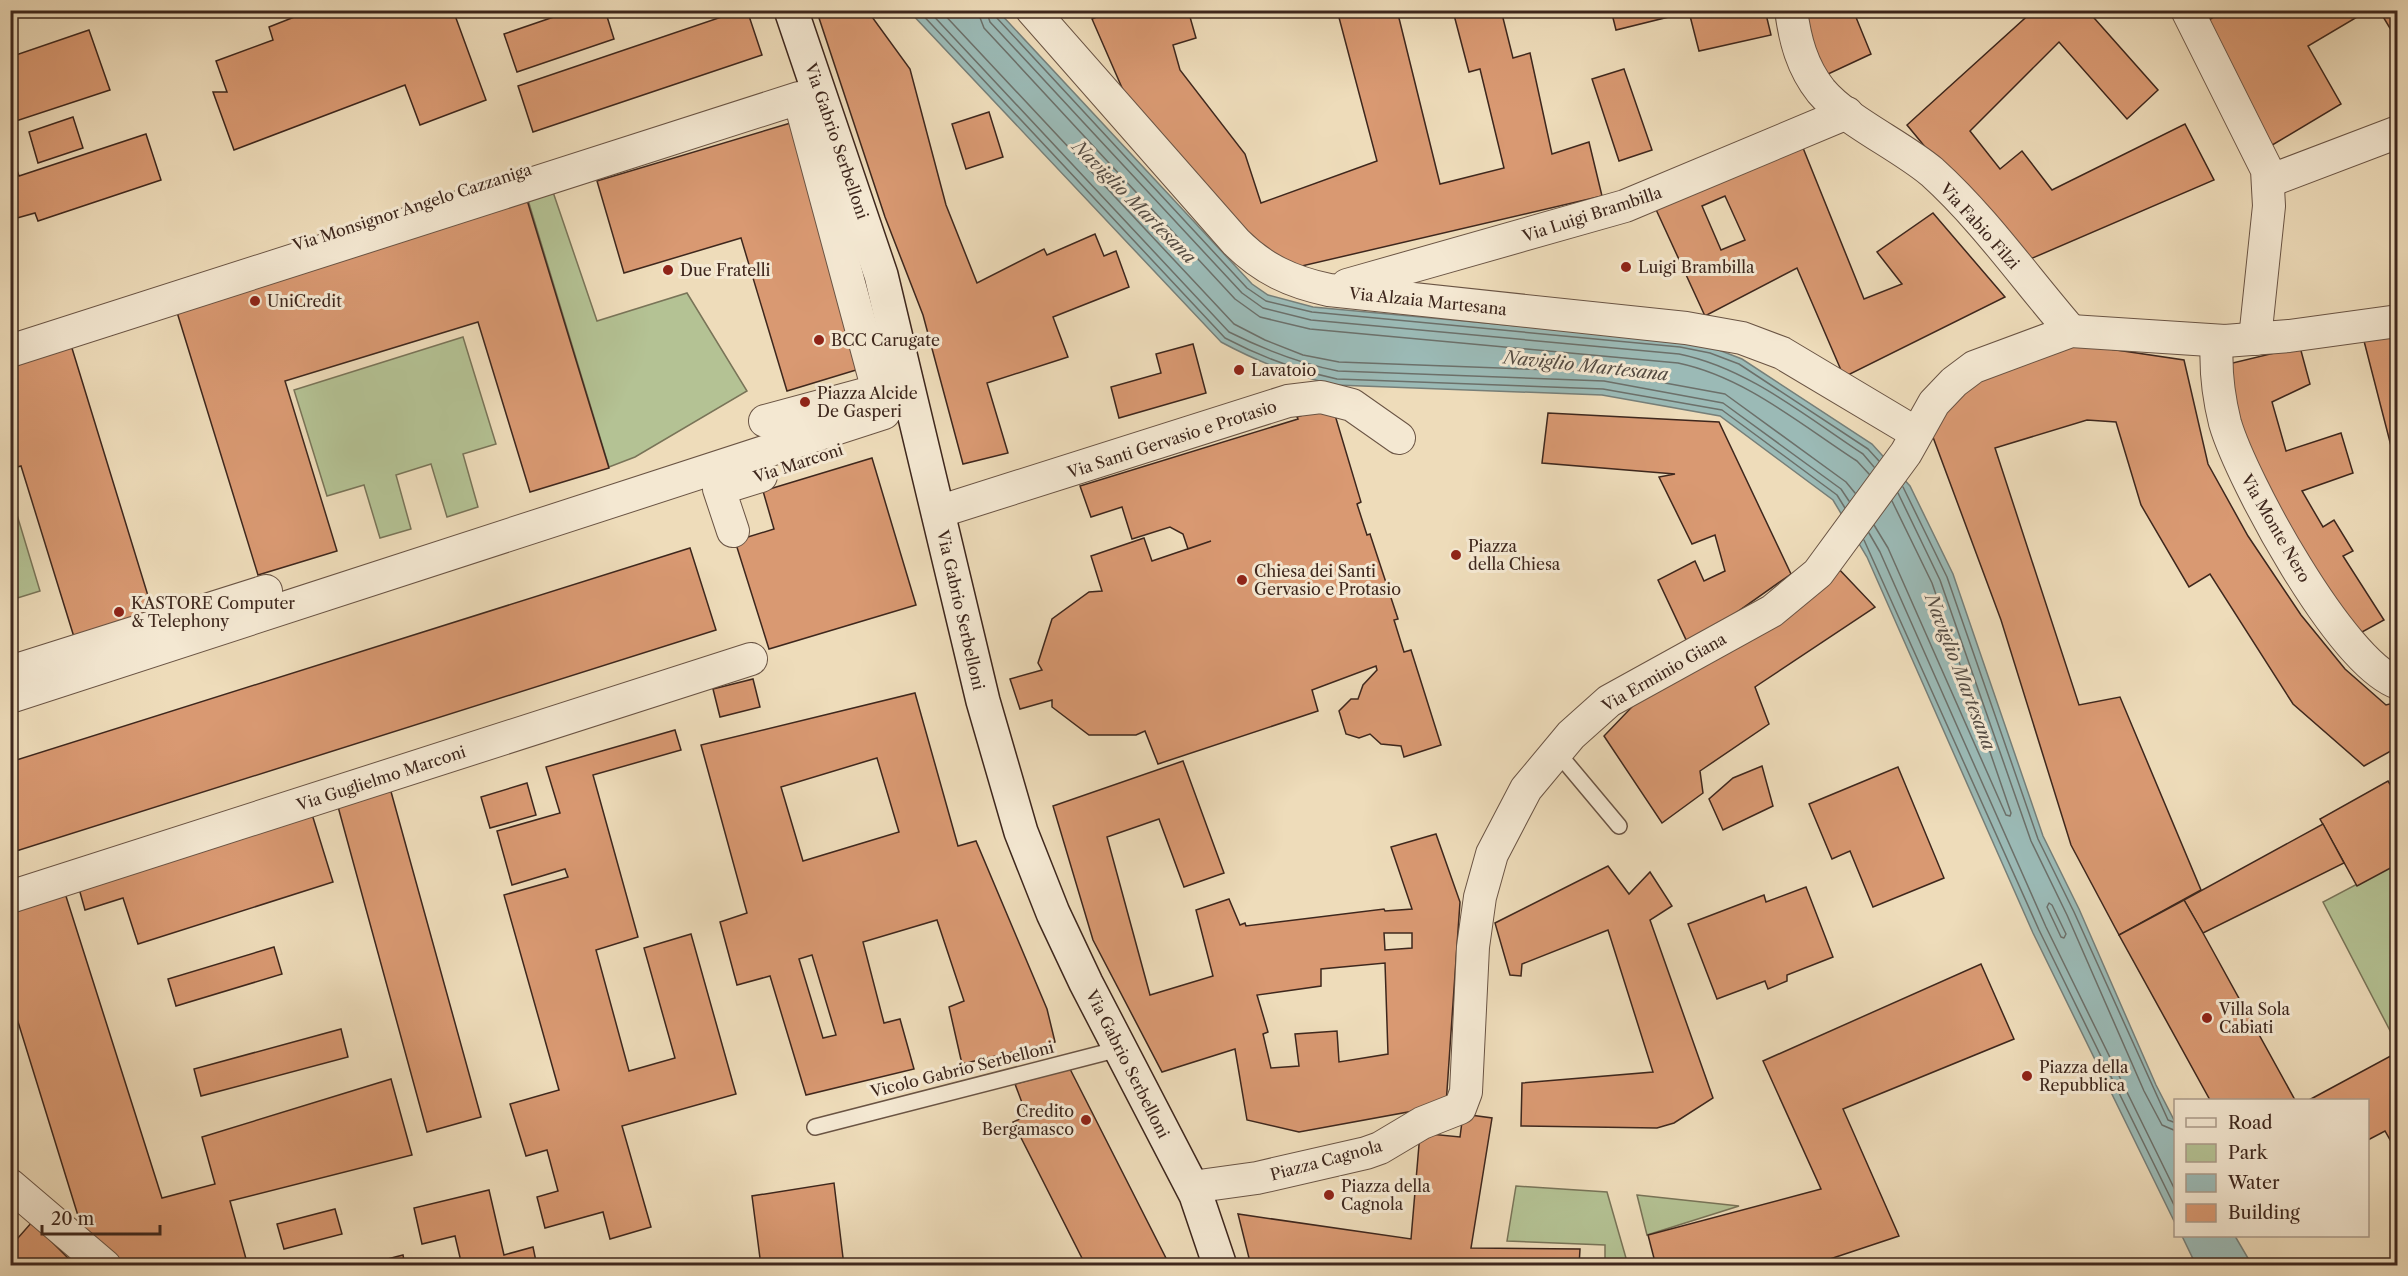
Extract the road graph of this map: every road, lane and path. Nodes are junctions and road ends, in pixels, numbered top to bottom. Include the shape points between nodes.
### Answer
1 (791, 10) edge
2 (1032, 10) edge
3 (1791, 10) edge
4 (2187, 10) edge
5 (814, 75) junction
6 (1847, 113) junction
7 (2397, 132) edge
8 (2266, 171) junction
9 (1329, 290) junction
10 (2397, 321) edge
11 (2071, 331) junction
12 (10, 339) edge
13 (2255, 339) junction
14 (2217, 341) junction
15 (10, 351) edge
16 (880, 390) junction
17 (765, 421) dead end
18 (918, 423) junction
19 (1916, 433) junction
20 (1399, 438) dead end
21 (679, 460) dead end
22 (938, 512) junction
23 (733, 531) dead end
24 (752, 658) dead end
25 (10, 672) edge
26 (2397, 683) edge
27 (10, 697) edge
28 (1557, 752) junction
29 (1619, 826) dead end
30 (10, 897) edge
31 (1119, 1048) junction
32 (1453, 1111) joint
33 (815, 1127) dead end
34 (10, 1185) edge
35 (1192, 1186) junction
36 (105, 1266) edge
37 (1220, 1266) edge

1 - 5 street, Via Gabrio Serbelloni
2 - 9 street, Via Alzaia Martesana via 1244,250 1272,272
3 - 6 street, Via Fabio Filzi via 1797,42 1809,72 1823,93
4 - 8 street
5 - 12 street, Via Monsignor Angelo Cazzaniga
5 - 18 street, Via Gabrio Serbelloni via 873,248
6 - 9 street, Via Luigi Brambilla via 1615,210
6 - 11 street, Via Fabio Filzi via 1918,161 1959,198
7 - 8 street
8 - 13 street via 2269,206
9 - 19 street, Via Alzaia Martesana via 1686,328 1742,338 1792,359
10 - 13 street
11 - 14 street
11 - 19 street via 1963,374 1934,403
13 - 14 street
14 - 26 street, Via Monte Nero via 2218,388 2226,424 2268,520 2305,581 2346,637 2373,667
15 - 16 street via 799,98
16 - 17 street
16 - 27 street via 884,413
18 - 22 street, Via Gabrio Serbelloni
18 - 23 street, Via Marconi via 719,489
19 - 28 street, Via Erminio Giana via 1827,563 1772,611 1609,701 1588,717
20 - 22 street, Via Santi Gervasio e Protasio via 1352,405 1321,397 1288,401
21 - 25 street
22 - 31 street, Via Gabrio Serbelloni via 987,720 1025,843 1053,913
24 - 30 street, Via Guglielmo Marconi
28 - 29 lane
28 - 32 street, Via Erminio Giana via 1526,789 1486,869 1473,947 1466,1092 1460,1108
31 - 33 lane, Vicolo Gabrio Serbelloni
31 - 35 street, Via Gabrio Serbelloni
32 - 35 street, Piazza Cagnola via 1366,1153 1257,1178
34 - 36 street
35 - 37 street, Via Gabrio Serbelloni

